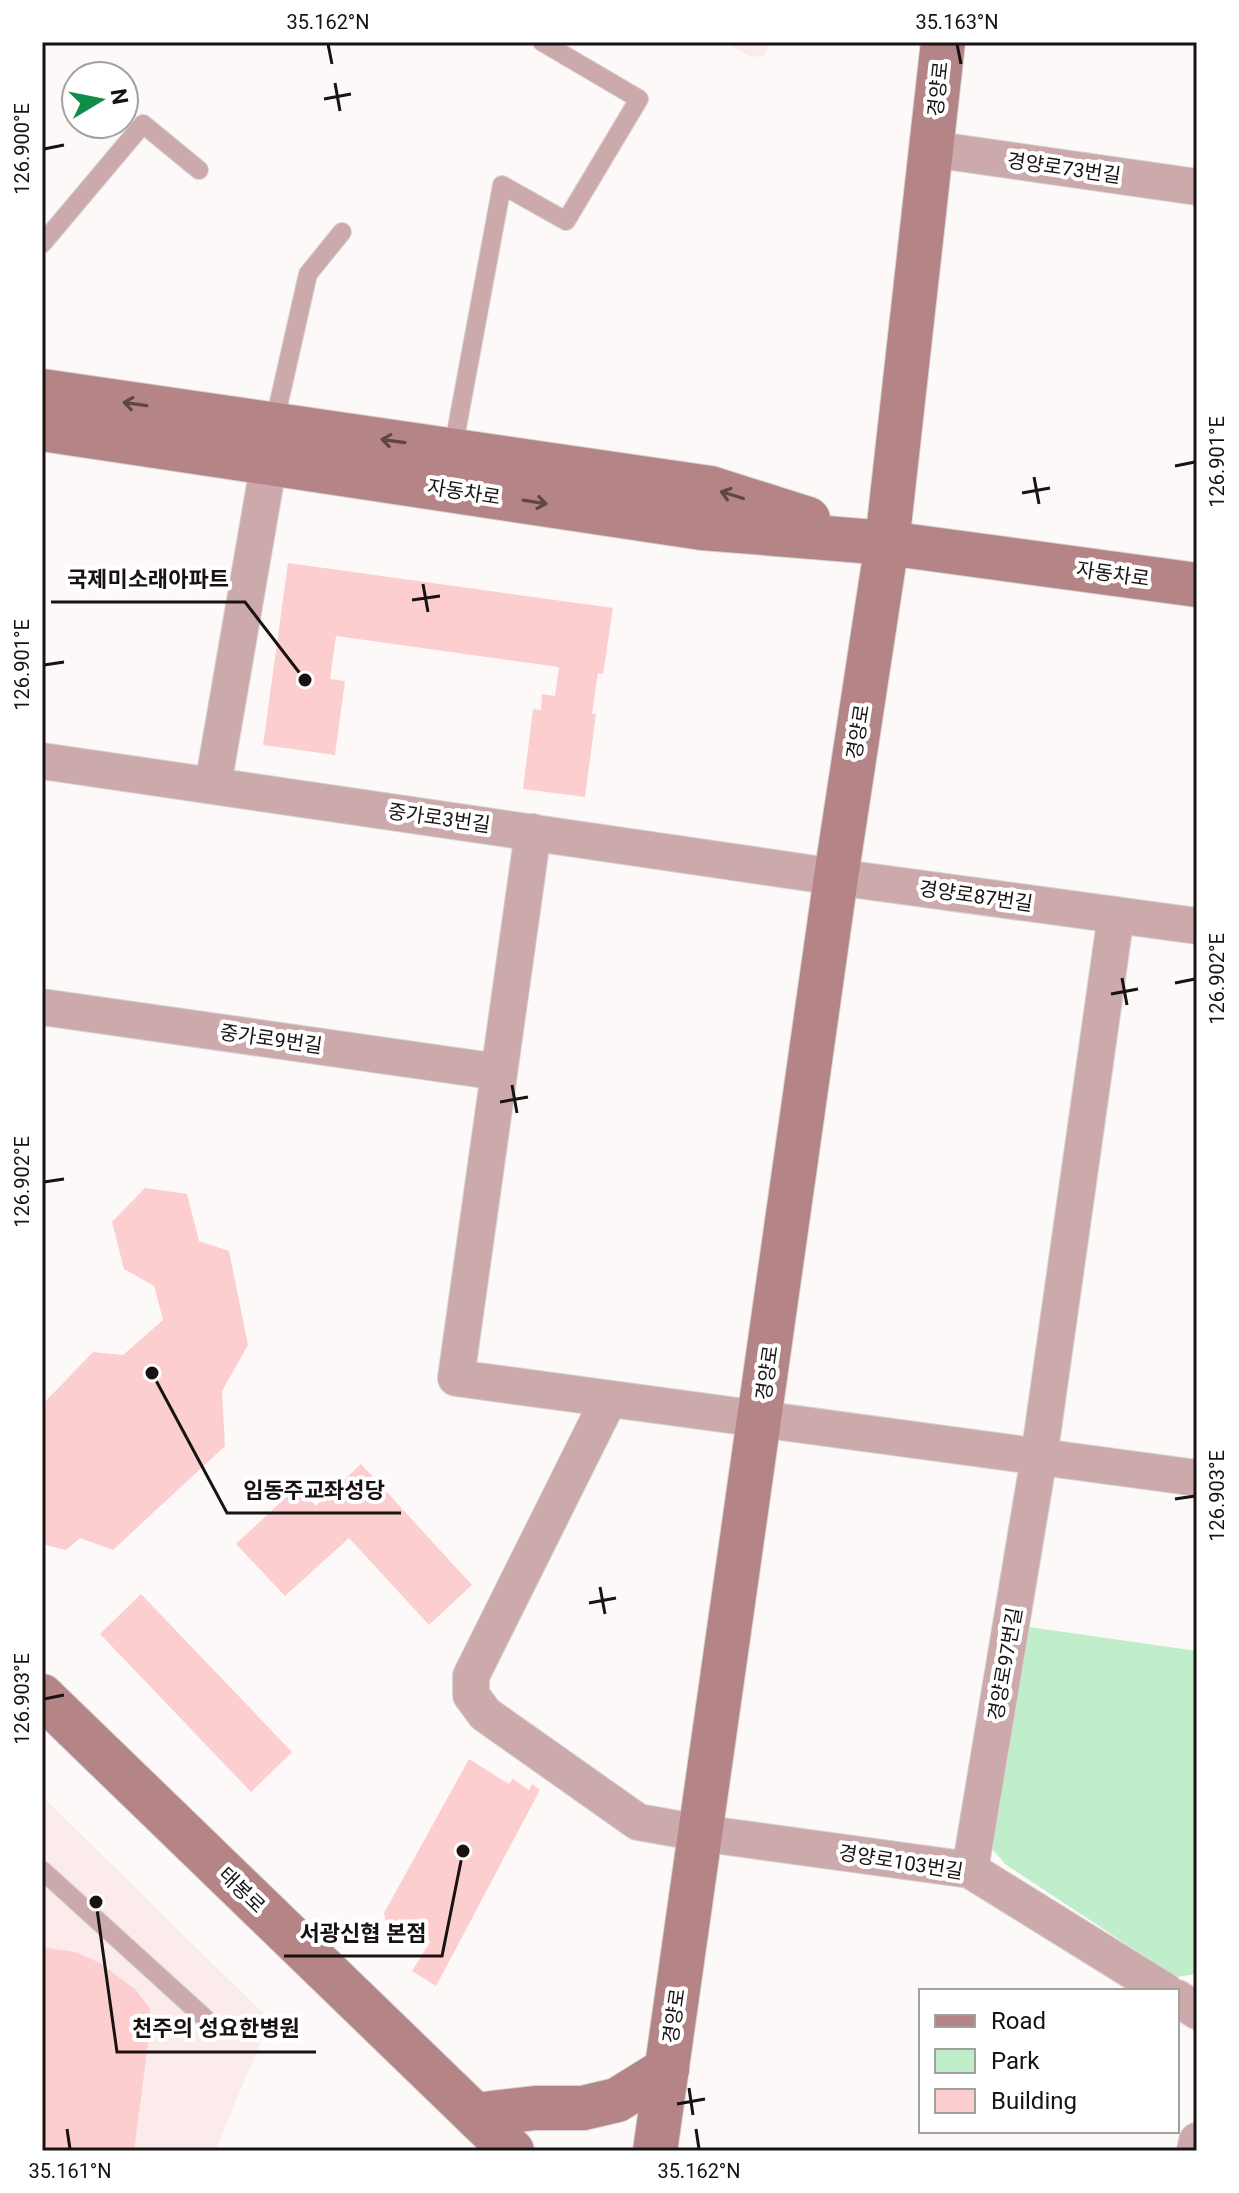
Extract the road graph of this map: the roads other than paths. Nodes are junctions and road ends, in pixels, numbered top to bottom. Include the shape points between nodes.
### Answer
1 (542, 42) edge
2 (943, 42) edge
3 (931, 149) junction
4 (199, 170) dead end
5 (1197, 187) edge
6 (342, 232) dead end
7 (42, 244) edge
8 (42, 391) edge
9 (42, 429) edge
10 (272, 443) junction
11 (453, 449) junction
12 (887, 543) junction
13 (1197, 585) edge
14 (42, 761) edge
15 (213, 785) junction
16 (533, 832) junction
17 (836, 877) junction
18 (1116, 915) junction
19 (1197, 926) edge
20 (42, 1007) edge
21 (499, 1072) junction
22 (609, 1399) junction
23 (760, 1420) junction
24 (1039, 1457) junction
25 (1197, 1478) edge
26 (42, 1696) edge
27 (700, 1833) junction
28 (42, 1870) edge
29 (970, 1870) junction
30 (1162, 1989) edge
31 (1179, 1999) edge
32 (1197, 2011) edge
33 (207, 2020) dead end
34 (664, 2086) junction
35 (475, 2115) junction
36 (1197, 2141) edge
37 (512, 2151) edge
38 (655, 2151) edge
39 (681, 2151) edge
40 (1195, 2151) edge

1 - 11 lane, 자동차로 via 639,99 566,221 502,185
2 - 3 street, 경양로
3 - 5 street, 경양로73번길
3 - 12 street, 경양로
4 - 7 lane via 143,124
6 - 10 lane via 308,274
10 -> 8 street, 자동차로
9 - 10 street, 자동차로
11 -> 10 street, 자동차로
10 -> 12 street, 자동차로 via 702,528
10 - 15 street
12 -> 11 street, 자동차로 via 710,488
12 - 13 street, 자동차로
12 - 17 street, 경양로
14 - 15 street, 중가로3번길
15 - 16 street, 중가로3번길
16 - 17 street, 중가로3번길
16 - 21 street, 경양로
17 - 18 street, 경양로87번길
17 - 23 street, 경양로
18 - 19 street, 경양로87번길
18 - 24 street, 경양로97번길
20 - 21 street, 중가로9번길
21 - 22 street, 경양로 via 456,1378
22 - 23 street, 경양로
22 - 27 street via 471,1676 471,1695 485,1714 638,1822
23 - 24 street
23 - 27 street, 경양로
24 - 25 street
24 - 29 street, 경양로97번길
26 - 35 street, 태봉로
27 - 29 street, 경양로103번길
27 - 34 street, 경양로
28 - 33 lane
29 - 30 street, 경양로103번길
31 - 32 street
34 - 35 street via 583,2108
34 - 38 street, 경양로
34 - 39 street
35 - 37 street, 태봉로
36 - 40 street

